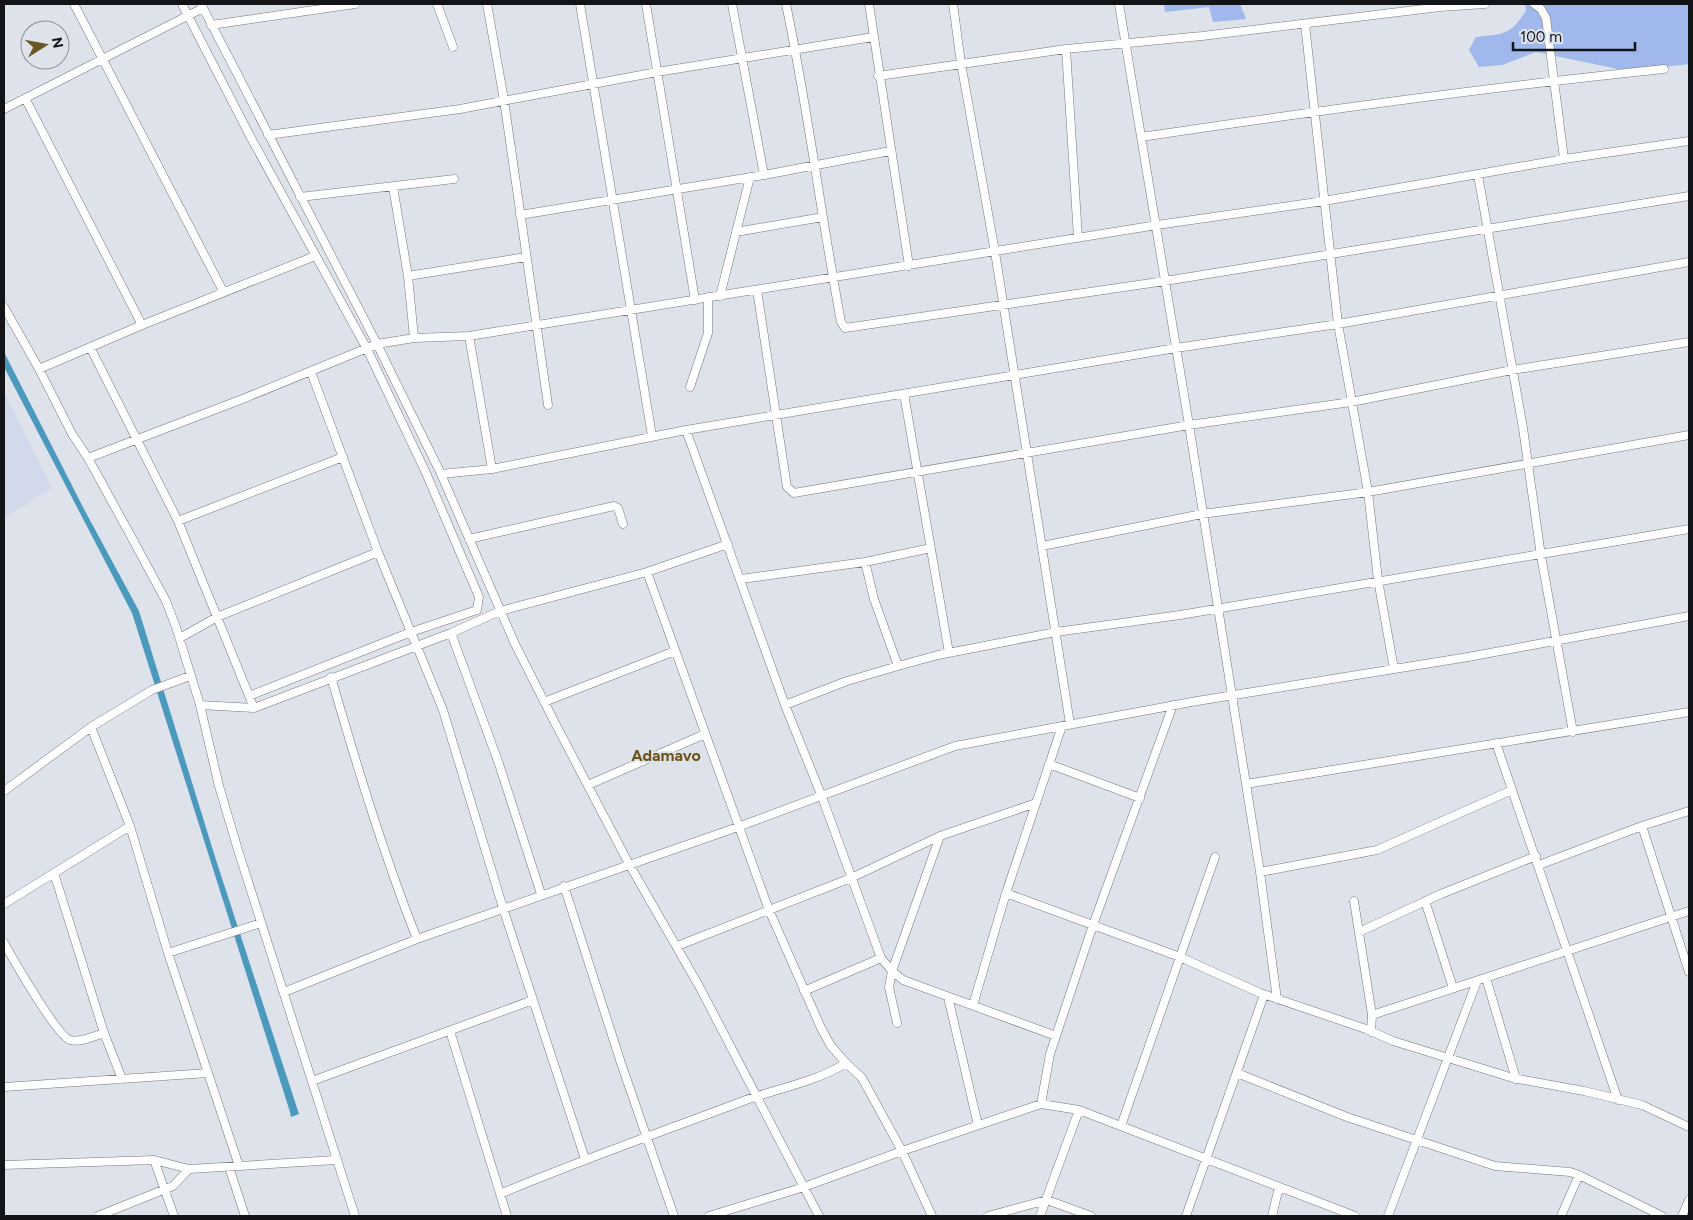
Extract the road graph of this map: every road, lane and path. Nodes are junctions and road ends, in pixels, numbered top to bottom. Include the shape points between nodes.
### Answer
1 (74, 4) edge
2 (182, 4) edge
3 (352, 4) edge
4 (437, 4) edge
5 (487, 4) edge
6 (580, 4) edge
7 (646, 4) edge
8 (732, 4) edge
9 (786, 4) edge
10 (869, 4) edge
11 (953, 4) edge
12 (1119, 4) edge
13 (1485, 4) edge
14 (1534, 4) edge
15 (1439, 5) edge
16 (202, 6) edge
17 (188, 15) junction
18 (1305, 24) junction
19 (211, 25) junction
20 (873, 37) junction
21 (1127, 43) junction
22 (453, 47) dead end
23 (1066, 49) junction
24 (796, 50) junction
25 (741, 58) junction
26 (103, 59) junction
27 (961, 63) junction
28 (1664, 69) dead end
29 (657, 72) junction
30 (878, 76) junction
31 (1556, 81) junction
32 (594, 83) junction
33 (25, 98) junction
34 (504, 100) junction
35 (4, 109) edge
36 (1313, 112) junction
37 (268, 135) junction
38 (1142, 137) junction
39 (1689, 141) edge
40 (890, 151) junction
41 (1564, 159) junction
42 (815, 165) junction
43 (764, 175) junction
44 (1478, 175) junction
45 (750, 177) junction
46 (454, 179) dead end
47 (393, 187) junction
48 (678, 189) junction
49 (1689, 196) edge
50 (300, 197) junction
51 (613, 200) junction
52 (1324, 201) junction
53 (520, 215) junction
54 (823, 217) junction
55 (1157, 225) junction
56 (1486, 229) junction
57 (736, 232) junction
58 (1078, 238) junction
59 (995, 252) junction
60 (1330, 254) junction
61 (315, 256) junction
62 (526, 257) junction
63 (1689, 262) edge
64 (909, 266) junction
65 (408, 276) junction
66 (832, 278) junction
67 (1165, 281) junction
68 (757, 290) junction
69 (223, 291) junction
70 (1498, 295) junction
71 (720, 296) junction
72 (708, 297) junction
73 (695, 300) junction
74 (1003, 305) junction
75 (4, 307) edge
76 (631, 310) junction
77 (1338, 324) junction
78 (142, 325) junction
79 (536, 325) junction
80 (469, 336) junction
81 (414, 338) junction
82 (1689, 342) edge
83 (377, 344) junction
84 (90, 347) junction
85 (1176, 348) junction
86 (367, 349) junction
87 (39, 369) junction
88 (1512, 370) junction
89 (311, 372) junction
90 (1015, 376) junction
91 (690, 387) dead end
92 (904, 394) junction
93 (1351, 402) junction
94 (548, 404) dead end
95 (775, 415) junction
96 (1189, 425) junction
97 (686, 430) junction
98 (1689, 435) edge
99 (652, 436) junction
100 (137, 438) junction
101 (1026, 452) junction
102 (343, 457) junction
103 (88, 458) junction
104 (1527, 463) junction
105 (492, 468) junction
106 (916, 471) junction
107 (441, 474) junction
108 (1368, 492) junction
109 (1202, 514) junction
110 (178, 521) junction
111 (623, 524) dead end
112 (1689, 529) edge
113 (469, 539) junction
114 (728, 544) junction
115 (1042, 546) junction
116 (931, 548) junction
117 (378, 552) junction
118 (1541, 554) junction
119 (865, 562) junction
120 (647, 572) junction
121 (741, 579) junction
122 (1378, 580) junction
123 (1217, 608) junction
124 (500, 612) junction
125 (1689, 616) edge
126 (217, 617) junction
127 (411, 632) junction
128 (1056, 632) junction
129 (451, 633) junction
130 (180, 638) junction
131 (1557, 639) junction
132 (416, 645) junction
133 (675, 651) junction
134 (949, 653) junction
135 (898, 666) junction
136 (1394, 668) junction
137 (190, 676) junction
138 (331, 677) junction
139 (249, 696) junction
140 (1232, 697) junction
141 (544, 702) junction
142 (200, 705) junction
143 (785, 705) junction
144 (1173, 705) junction
145 (254, 708) junction
146 (1689, 712) edge
147 (1066, 725) junction
148 (91, 727) junction
149 (1574, 732) junction
150 (706, 734) junction
151 (1496, 743) junction
152 (1049, 764) junction
153 (1246, 784) junction
154 (588, 785) junction
155 (1512, 790) junction
156 (4, 791) edge
157 (822, 797) junction
158 (1140, 798) junction
159 (1036, 803) junction
160 (1689, 812) edge
161 (130, 826) junction
162 (1642, 826) junction
163 (738, 827) junction
164 (940, 836) junction
165 (1536, 856) junction
166 (1215, 857) dead end
167 (629, 864) junction
168 (1539, 865) junction
169 (1260, 872) junction
170 (54, 873) junction
171 (851, 878) junction
172 (564, 886) junction
173 (541, 894) junction
174 (1006, 894) junction
175 (1354, 901) dead end
176 (1425, 901) junction
177 (4, 904) edge
178 (503, 908) junction
179 (769, 910) junction
180 (1689, 911) edge
181 (1672, 918) junction
182 (261, 923) junction
183 (1093, 925) junction
184 (1359, 932) junction
185 (417, 939) junction
186 (4, 943) edge
187 (677, 946) junction
188 (1569, 951) junction
189 (168, 953) junction
190 (1180, 957) junction
191 (882, 958) junction
192 (892, 971) junction
193 (1689, 972) edge
194 (1486, 978) junction
195 (1477, 981) junction
196 (1452, 988) junction
197 (804, 991) junction
198 (284, 992) junction
199 (1264, 995) junction
200 (948, 997) junction
201 (1277, 999) junction
202 (533, 1000) junction
203 (973, 1005) junction
204 (1372, 1014) junction
205 (897, 1023) dead end
206 (450, 1031) junction
207 (1371, 1032) junction
208 (104, 1034) junction
209 (1056, 1036) junction
210 (1448, 1058) junction
211 (846, 1063) junction
212 (208, 1073) junction
213 (1237, 1073) junction
214 (122, 1079) junction
215 (1516, 1079) junction
216 (312, 1081) junction
217 (4, 1087) edge
218 (758, 1096) junction
219 (1618, 1100) junction
220 (1041, 1104) junction
221 (1079, 1110) junction
222 (978, 1125) junction
223 (1121, 1126) junction
224 (1689, 1127) edge
225 (647, 1137) junction
226 (1417, 1140) junction
227 (902, 1151) junction
228 (585, 1159) junction
229 (1208, 1159) junction
230 (154, 1160) junction
231 (336, 1160) junction
232 (4, 1165) edge
233 (239, 1166) junction
234 (228, 1167) junction
235 (189, 1169) junction
236 (1580, 1175) junction
237 (804, 1187) junction
238 (1278, 1187) junction
239 (164, 1190) junction
240 (500, 1194) junction
241 (1047, 1200) junction
242 (1689, 1200) edge
243 (729, 1213) edge
244 (98, 1216) edge
245 (174, 1216) edge
246 (244, 1216) edge
247 (355, 1216) edge
248 (507, 1216) edge
249 (674, 1216) edge
250 (709, 1216) edge
251 (818, 1216) edge
252 (932, 1216) edge
253 (988, 1216) edge
254 (1040, 1216) edge
255 (1091, 1216) edge
256 (1186, 1216) edge
257 (1272, 1216) edge
258 (1355, 1216) edge
259 (1388, 1216) edge
260 (1561, 1216) edge
261 (1662, 1216) edge
262 (1682, 1216) edge

1 - 26 street
2 - 17 street
3 - 19 street
4 - 22 street
5 - 34 street
6 - 32 street
7 - 29 street
8 - 25 street
9 - 24 street
10 - 20 street
11 - 27 street
12 - 21 street
13 - 15 street
14 - 31 street via 1546,18
15 - 18 street
16 - 17 street
16 - 19 street
17 - 26 street
17 - 61 street
18 - 21 street
18 - 36 street
19 - 37 street
20 - 24 street
20 - 30 street
21 - 23 street
21 - 38 street
23 - 27 street
23 - 58 street
24 - 25 street
24 - 42 street
25 - 29 street
25 - 43 street
26 - 33 street
26 - 69 street
27 - 30 street
27 - 59 street
28 - 31 street
29 - 32 street
29 - 48 street
30 - 40 street
31 - 36 street
31 - 41 street
32 - 34 street
32 - 51 street
33 - 35 street
33 - 78 street
34 - 37 street via 460,110
34 - 53 street
36 - 38 street
36 - 52 street
37 - 50 street
38 - 55 street
39 - 41 street
40 - 42 street
40 - 64 street
41 - 44 street
42 - 43 street
42 - 54 street
43 - 45 street
44 - 52 street
44 - 56 street
45 - 48 street
45 - 57 street
46 - 47 street
47 - 50 street
47 - 65 street
48 - 51 street
48 - 73 street
49 - 56 street
50 - 83 street
51 - 53 street
51 - 76 street
52 - 55 street
52 - 60 street
53 - 62 street
54 - 57 street
54 - 66 street
55 - 58 street
55 - 67 street
56 - 60 street
56 - 70 street
57 - 71 street
58 - 59 street
59 - 64 street
59 - 74 street
60 - 67 street
60 - 77 street
61 - 69 street
61 - 86 street
62 - 65 street
62 - 79 street
63 - 70 street
64 - 66 street
65 - 81 street
66 - 68 street
66 - 74 street via 841,322 849,329
67 - 74 street
67 - 85 street
68 - 71 street
68 - 95 street
69 - 78 street
70 - 77 street
70 - 88 street
71 - 72 street
72 - 73 street
72 - 91 street via 708,334
73 - 76 street
74 - 90 street
75 - 87 street
76 - 79 street
76 - 99 street
77 - 85 street
77 - 93 street
78 - 84 street
79 - 80 street
79 - 94 street
80 - 81 street
80 - 105 street
81 - 83 street
82 - 88 street
83 - 86 street
83 - 107 street
84 - 87 street
84 - 100 street
85 - 90 street
85 - 96 street
86 - 89 street
86 - 127 street via 426,473 479,597 477,610
87 - 103 street
88 - 93 street
88 - 104 street
89 - 100 street
89 - 102 street
90 - 92 street
90 - 101 street
92 - 95 street
92 - 106 street
93 - 96 street
93 - 108 street
95 - 97 street
95 - 106 street via 787,487 791,492
96 - 101 street
96 - 109 street
97 - 99 street
97 - 114 street
98 - 104 street
99 - 105 street
100 - 103 street
100 - 110 street
101 - 106 street
101 - 115 street
102 - 110 street
102 - 117 street
103 - 130 street via 166,601
104 - 108 street
104 - 118 street
105 - 107 street
106 - 116 street
107 - 113 street
108 - 109 street
108 - 122 street
109 - 115 street
109 - 123 street
110 - 126 street
111 - 113 street via 618,508 614,506
112 - 118 street
113 - 124 street
114 - 120 street
114 - 121 street
115 - 128 street
116 - 119 street
116 - 134 street
117 - 126 street
117 - 127 street
118 - 122 street
118 - 131 street
119 - 121 street
119 - 135 street via 874,599
120 - 124 street
120 - 133 street
121 - 143 street
122 - 123 street
122 - 136 street
123 - 128 street
123 - 140 street
124 - 129 street
124 - 141 street
125 - 131 street
126 - 130 street
126 - 139 street
127 - 132 street
127 - 139 street
128 - 134 street
128 - 147 street
129 - 132 street
129 - 173 street via 499,764
130 - 137 street
131 - 136 street
131 - 149 street
132 - 138 street
132 - 178 street via 444,710
133 - 141 street
133 - 150 street
134 - 135 street
135 - 143 street
136 - 140 street
137 - 142 street
137 - 148 street via 152,690
138 - 145 street
138 - 185 street via 389,868
139 - 145 street
140 - 144 street
140 - 153 street
141 - 154 street
142 - 145 street
142 - 182 street via 220,786
143 - 157 street
144 - 147 street
144 - 158 street
146 - 149 street
147 - 152 street
147 - 157 street via 956,746
148 - 156 street
148 - 161 street
149 - 151 street
150 - 154 street
150 - 163 street
151 - 153 street
151 - 155 street
152 - 158 street
152 - 159 street
153 - 169 street
154 - 167 street
155 - 165 street
155 - 169 street via 1377,850
157 - 163 street
157 - 171 street
158 - 183 street
159 - 164 street
159 - 174 street
160 - 162 street
161 - 170 street
161 - 189 street
162 - 168 street
162 - 181 street
163 - 167 street
163 - 179 street
164 - 171 street
164 - 192 street
165 - 168 street
165 - 176 street
166 - 190 street
167 - 172 street
167 - 187 street
168 - 188 street
169 - 201 street
170 - 177 street
170 - 208 street
171 - 179 street
171 - 191 street
172 - 173 street
172 - 225 street
173 - 178 street
174 - 183 street
174 - 203 street
175 - 184 street
176 - 184 street
176 - 196 street
178 - 185 street
178 - 202 street
179 - 187 street
179 - 197 street
180 - 181 street
181 - 188 street
181 - 193 street
182 - 189 street
182 - 198 street
183 - 190 street
183 - 209 street
184 - 204 street
185 - 198 street
186 - 208 street via 64,1036 75,1040
187 - 218 street
188 - 194 street
188 - 219 street
189 - 212 street
190 - 199 street
190 - 223 street
191 - 192 street
191 - 197 street
192 - 200 street via 903,980
192 - 205 street via 889,987
194 - 195 street
194 - 215 street
195 - 196 street
195 - 210 street
196 - 204 street
197 - 211 street via 831,1046
198 - 216 street
199 - 201 street
199 - 213 street
200 - 203 street
200 - 222 street
201 - 207 street
202 - 206 street
202 - 228 street
203 - 209 street
204 - 207 street
206 - 216 street
206 - 240 street
207 - 210 street
208 - 214 street
209 - 220 street
210 - 215 street
210 - 226 street
211 - 218 street via 832,1072
211 - 227 street via 862,1078
212 - 214 street
212 - 233 street
213 - 226 street via 1347,1117
213 - 229 street
214 - 217 street
215 - 219 street
216 - 231 street
218 - 225 street
218 - 237 street
219 - 224 street via 1642,1106
220 - 221 street
220 - 222 street
221 - 223 street
221 - 241 street
222 - 227 street
223 - 229 street
225 - 228 street
225 - 249 street
226 - 236 street via 1495,1166
226 - 259 street
227 - 237 street
227 - 252 street
228 - 240 street
229 - 238 street
229 - 256 street
230 - 232 street
230 - 235 street
230 - 239 street
231 - 233 street
231 - 247 street
233 - 234 street
234 - 235 street
234 - 246 street
235 - 239 street via 181,1180
236 - 260 street
236 - 261 street
237 - 243 street
237 - 251 street
238 - 257 street
238 - 258 street
239 - 244 street
239 - 245 street
240 - 248 street
241 - 253 street
241 - 254 street
241 - 255 street
242 - 262 street
243 - 250 street

